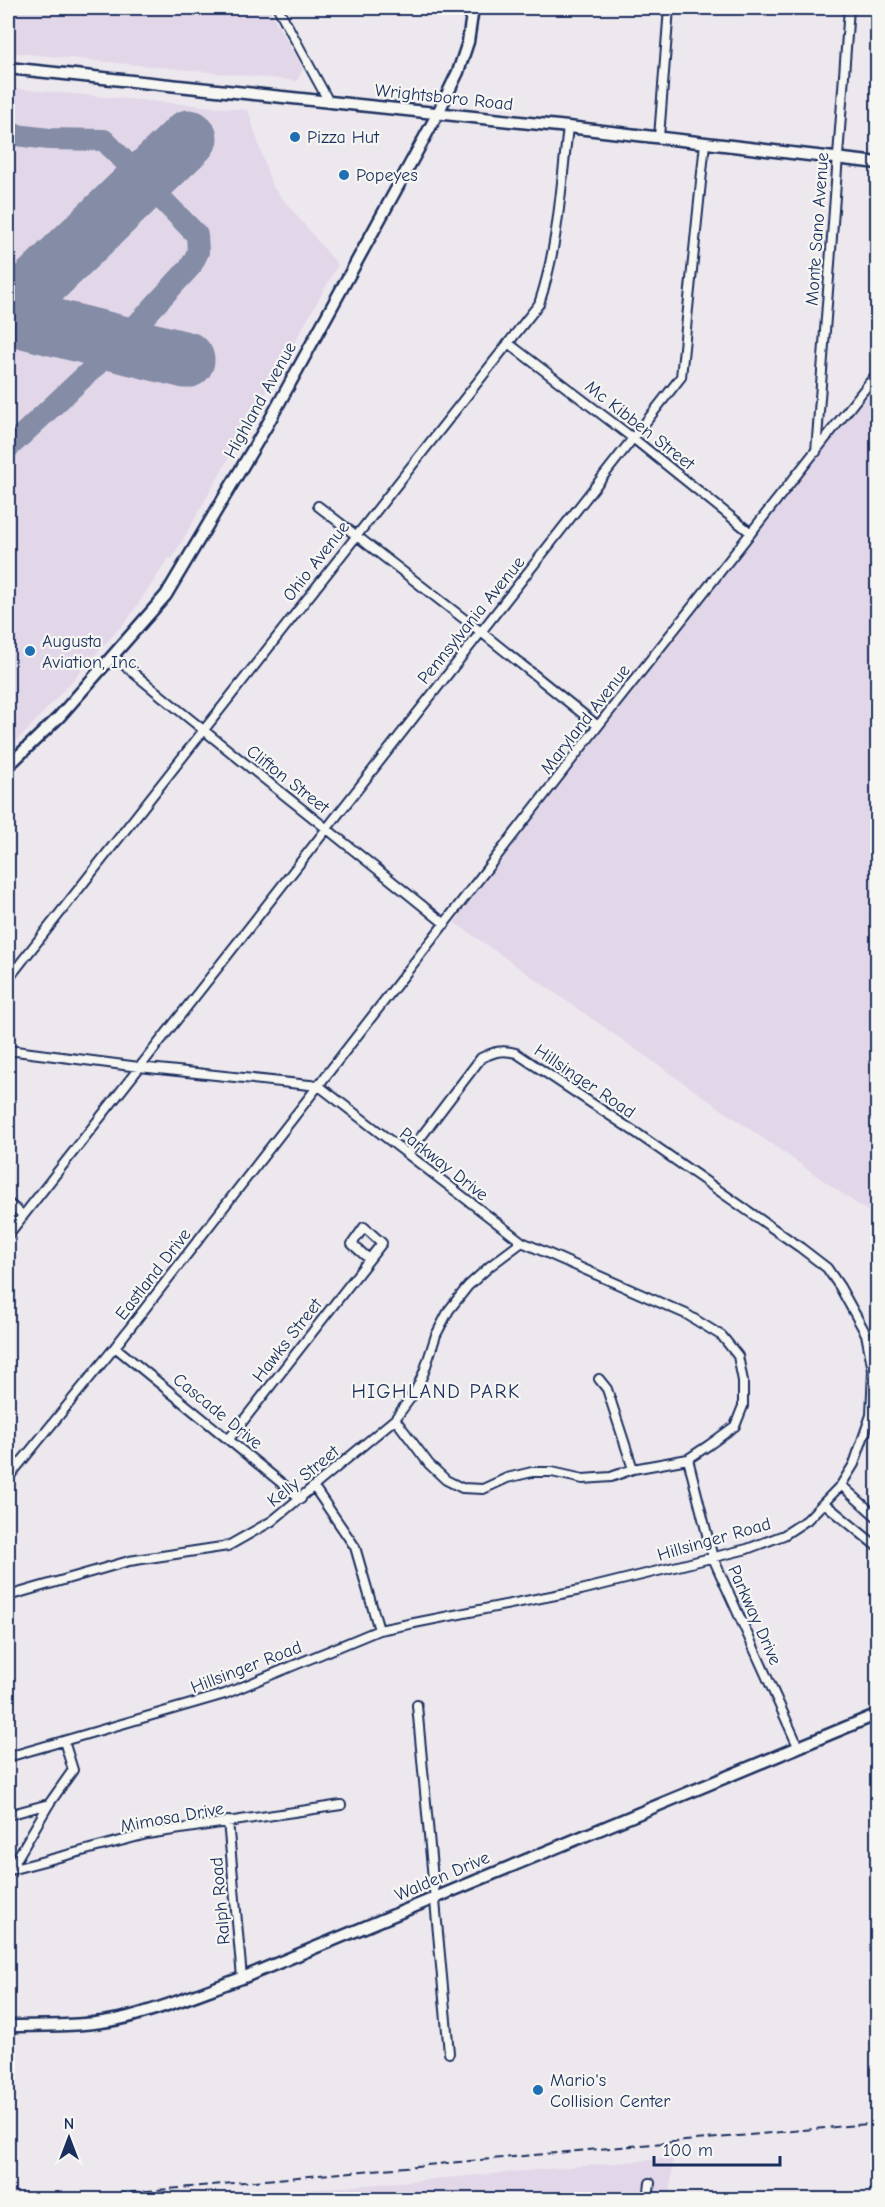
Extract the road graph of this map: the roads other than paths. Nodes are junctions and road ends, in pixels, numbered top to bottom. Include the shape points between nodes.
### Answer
1 (278, 8) edge
2 (473, 8) edge
3 (669, 8) edge
4 (849, 8) edge
5 (8, 68) edge
6 (329, 102) junction
7 (438, 113) junction
8 (568, 127) junction
9 (659, 137) junction
10 (705, 143) junction
11 (838, 158) junction
12 (878, 163) edge
13 (508, 343) junction
14 (878, 372) edge
15 (634, 439) junction
16 (815, 453) junction
17 (318, 506) dead end
18 (751, 533) junction
19 (356, 534) junction
20 (481, 632) junction
21 (113, 656) junction
22 (598, 726) junction
23 (202, 730) junction
24 (8, 765) edge
25 (326, 827) junction
26 (445, 924) junction
27 (8, 979) edge
28 (8, 1050) edge
29 (139, 1067) junction
30 (319, 1086) junction
31 (408, 1154) junction
32 (8, 1203) edge
33 (23, 1215) junction
34 (8, 1235) edge
35 (522, 1242) junction
36 (369, 1259) dead end
37 (115, 1347) junction
38 (875, 1370) edge
39 (599, 1379) dead end
40 (395, 1419) junction
41 (229, 1439) junction
42 (688, 1459) junction
43 (633, 1469) junction
44 (8, 1478) edge
45 (841, 1485) junction
46 (314, 1487) junction
47 (301, 1499) junction
48 (824, 1503) junction
49 (878, 1518) edge
50 (878, 1545) edge
51 (713, 1558) junction
52 (8, 1596) edge
53 (380, 1630) junction
54 (417, 1705) dead end
55 (878, 1714) edge
56 (64, 1741) junction
57 (798, 1746) junction
58 (8, 1757) edge
59 (49, 1804) junction
60 (341, 1805) dead end
61 (8, 1815) edge
62 (228, 1821) junction
63 (9, 1872) edge
64 (435, 1897) junction
65 (242, 1978) junction
66 (8, 2026) edge
67 (449, 2053) dead end
68 (650, 2182) dead end
69 (648, 2199) edge

1 - 6 street
2 - 7 main road, Highland Avenue via 468,42
3 - 9 street
4 - 11 street, Monte Sano Avenue
5 - 6 main road, Wrightsboro Road
6 - 7 main road, Wrightsboro Road
7 - 8 main road, Wrightsboro Road
7 - 21 main road, Highland Avenue via 266,427 195,547 166,595
8 - 9 main road, Wrightsboro Road
8 - 13 street, Ohio Avenue via 548,278 539,304
9 - 10 main road, Wrightsboro Road
10 - 11 main road, Wrightsboro Road
10 - 15 street, Pennsylvania Avenue via 681,377
11 - 12 main road, Wrightsboro Road
11 - 16 street, Monte Sano Avenue
13 - 15 street, Mc Kibben Street
13 - 19 street, Ohio Avenue
14 - 16 street, Maryland Avenue
15 - 18 street, Mc Kibben Street
15 - 20 street, Pennsylvania Avenue
16 - 18 street, Maryland Avenue
17 - 19 street
18 - 22 street, Maryland Avenue
19 - 20 street
19 - 23 street, Ohio Avenue
20 - 22 street
20 - 25 street, Pennsylvania Avenue
21 - 23 street, Clifton Street
21 - 24 main road, Highland Avenue via 59,717
22 - 26 street, Maryland Avenue
23 - 25 street, Clifton Street
23 - 27 street, Ohio Avenue
25 - 26 street, Clifton Street
25 - 29 street, Pennsylvania Avenue
26 - 30 street, Maryland Avenue
28 - 29 street
29 - 30 street
29 - 33 street, Pennsylvania Avenue
30 - 31 street, Parkway Drive
30 - 37 street, Eastland Drive
31 - 35 street, Parkway Drive
31 - 38 street, Hillsinger Road via 481,1058 496,1051 516,1053 667,1154 826,1268 866,1334
32 - 33 street
33 - 34 street, Pennsylvania Avenue
35 - 40 street, Kelly Street via 468,1286 449,1310 415,1392
35 - 42 street, Parkway Drive via 686,1314 722,1336 738,1356 743,1406 735,1426
36 - 41 street, Hawks Street
37 - 41 street, Cascade Drive
37 - 44 street, Eastland Drive
38 - 45 street, Hillsinger Road via 871,1415 854,1464
39 - 43 street via 608,1389
40 - 43 street via 429,1464 462,1488 483,1489 532,1472 584,1479 610,1477
40 - 46 street, Kelly Street
41 - 47 street, Cascade Drive
42 - 43 street
42 - 51 street, Parkway Drive
45 - 48 street, Hillsinger Road
45 - 49 street
46 - 47 street, Kelly Street
46 - 53 street via 355,1547
47 - 52 street, Kelly Street via 228,1546 129,1561
48 - 50 street
48 - 51 street, Hillsinger Road via 784,1535
51 - 53 street, Hillsinger Road via 582,1590
51 - 57 street, Parkway Drive
53 - 56 street, Hillsinger Road via 225,1694
54 - 64 street
55 - 57 main road, Walden Drive
56 - 58 street, Hillsinger Road
56 - 59 street via 73,1770
57 - 64 main road, Walden Drive
59 - 61 street
59 - 63 street
60 - 62 street, Mimosa Drive
62 - 63 street, Mimosa Drive via 147,1834
62 - 65 street, Ralph Road
64 - 65 main road, Walden Drive
64 - 67 street
65 - 66 main road, Walden Drive via 126,2018
68 - 69 street

